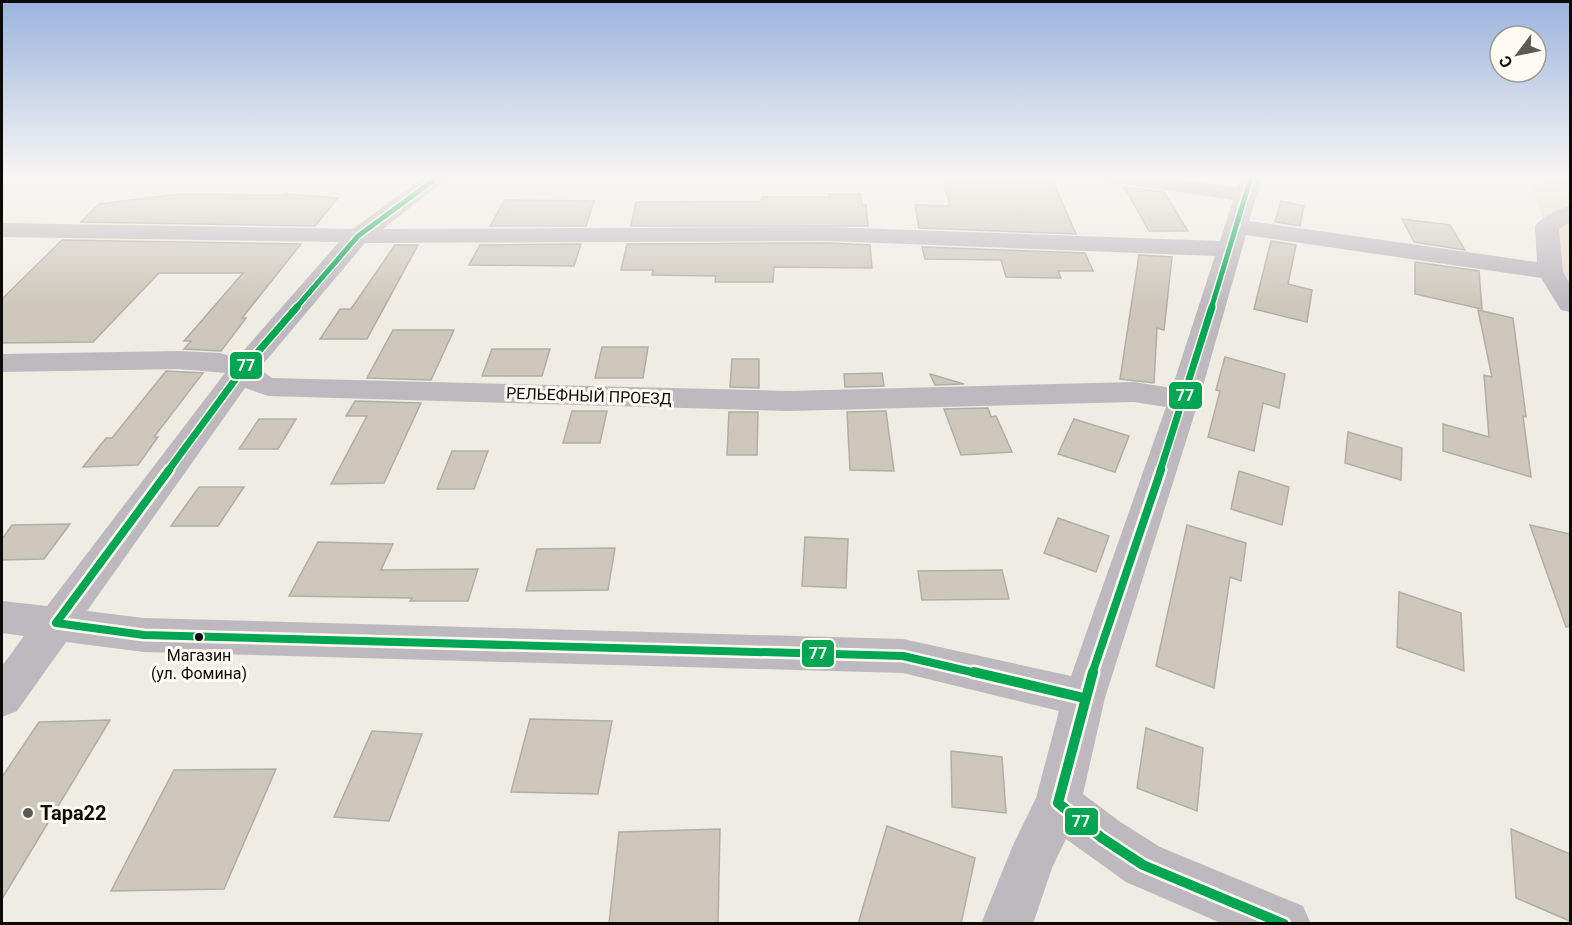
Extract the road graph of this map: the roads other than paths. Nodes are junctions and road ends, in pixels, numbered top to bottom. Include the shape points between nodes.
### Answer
1 (379, 220) edge
2 (1237, 220) edge
3 (1557, 220) edge
4 (2, 230) edge
5 (358, 236) junction
6 (1232, 238) junction
7 (1550, 272) junction
8 (1570, 304) edge
9 (2, 363) edge
10 (243, 369) junction
11 (1184, 400) junction
12 (2, 617) edge
13 (56, 623) junction
14 (2, 698) edge
15 (1084, 698) junction
16 (1058, 803) junction
17 (1007, 924) edge
18 (1285, 924) edge

1 - 5 street
2 - 6 street
3 - 7 street via 1547,226
4 - 5 street
5 - 6 street via 828,234
5 - 10 street
6 - 7 street
6 - 11 street
7 - 8 street
9 - 10 street, РЕЛЬЕФНЫЙ ПРОЕЗД via 179,360 220,362
10 - 11 street, РЕЛЬЕФНЫЙ ПРОЕЗД via 252,380 268,387 789,401 1134,392
10 - 13 street
11 - 15 street
12 - 13 street
13 - 14 street
13 - 15 street via 144,635 903,656
15 - 16 street
16 - 17 street
16 - 18 street via 1143,865

